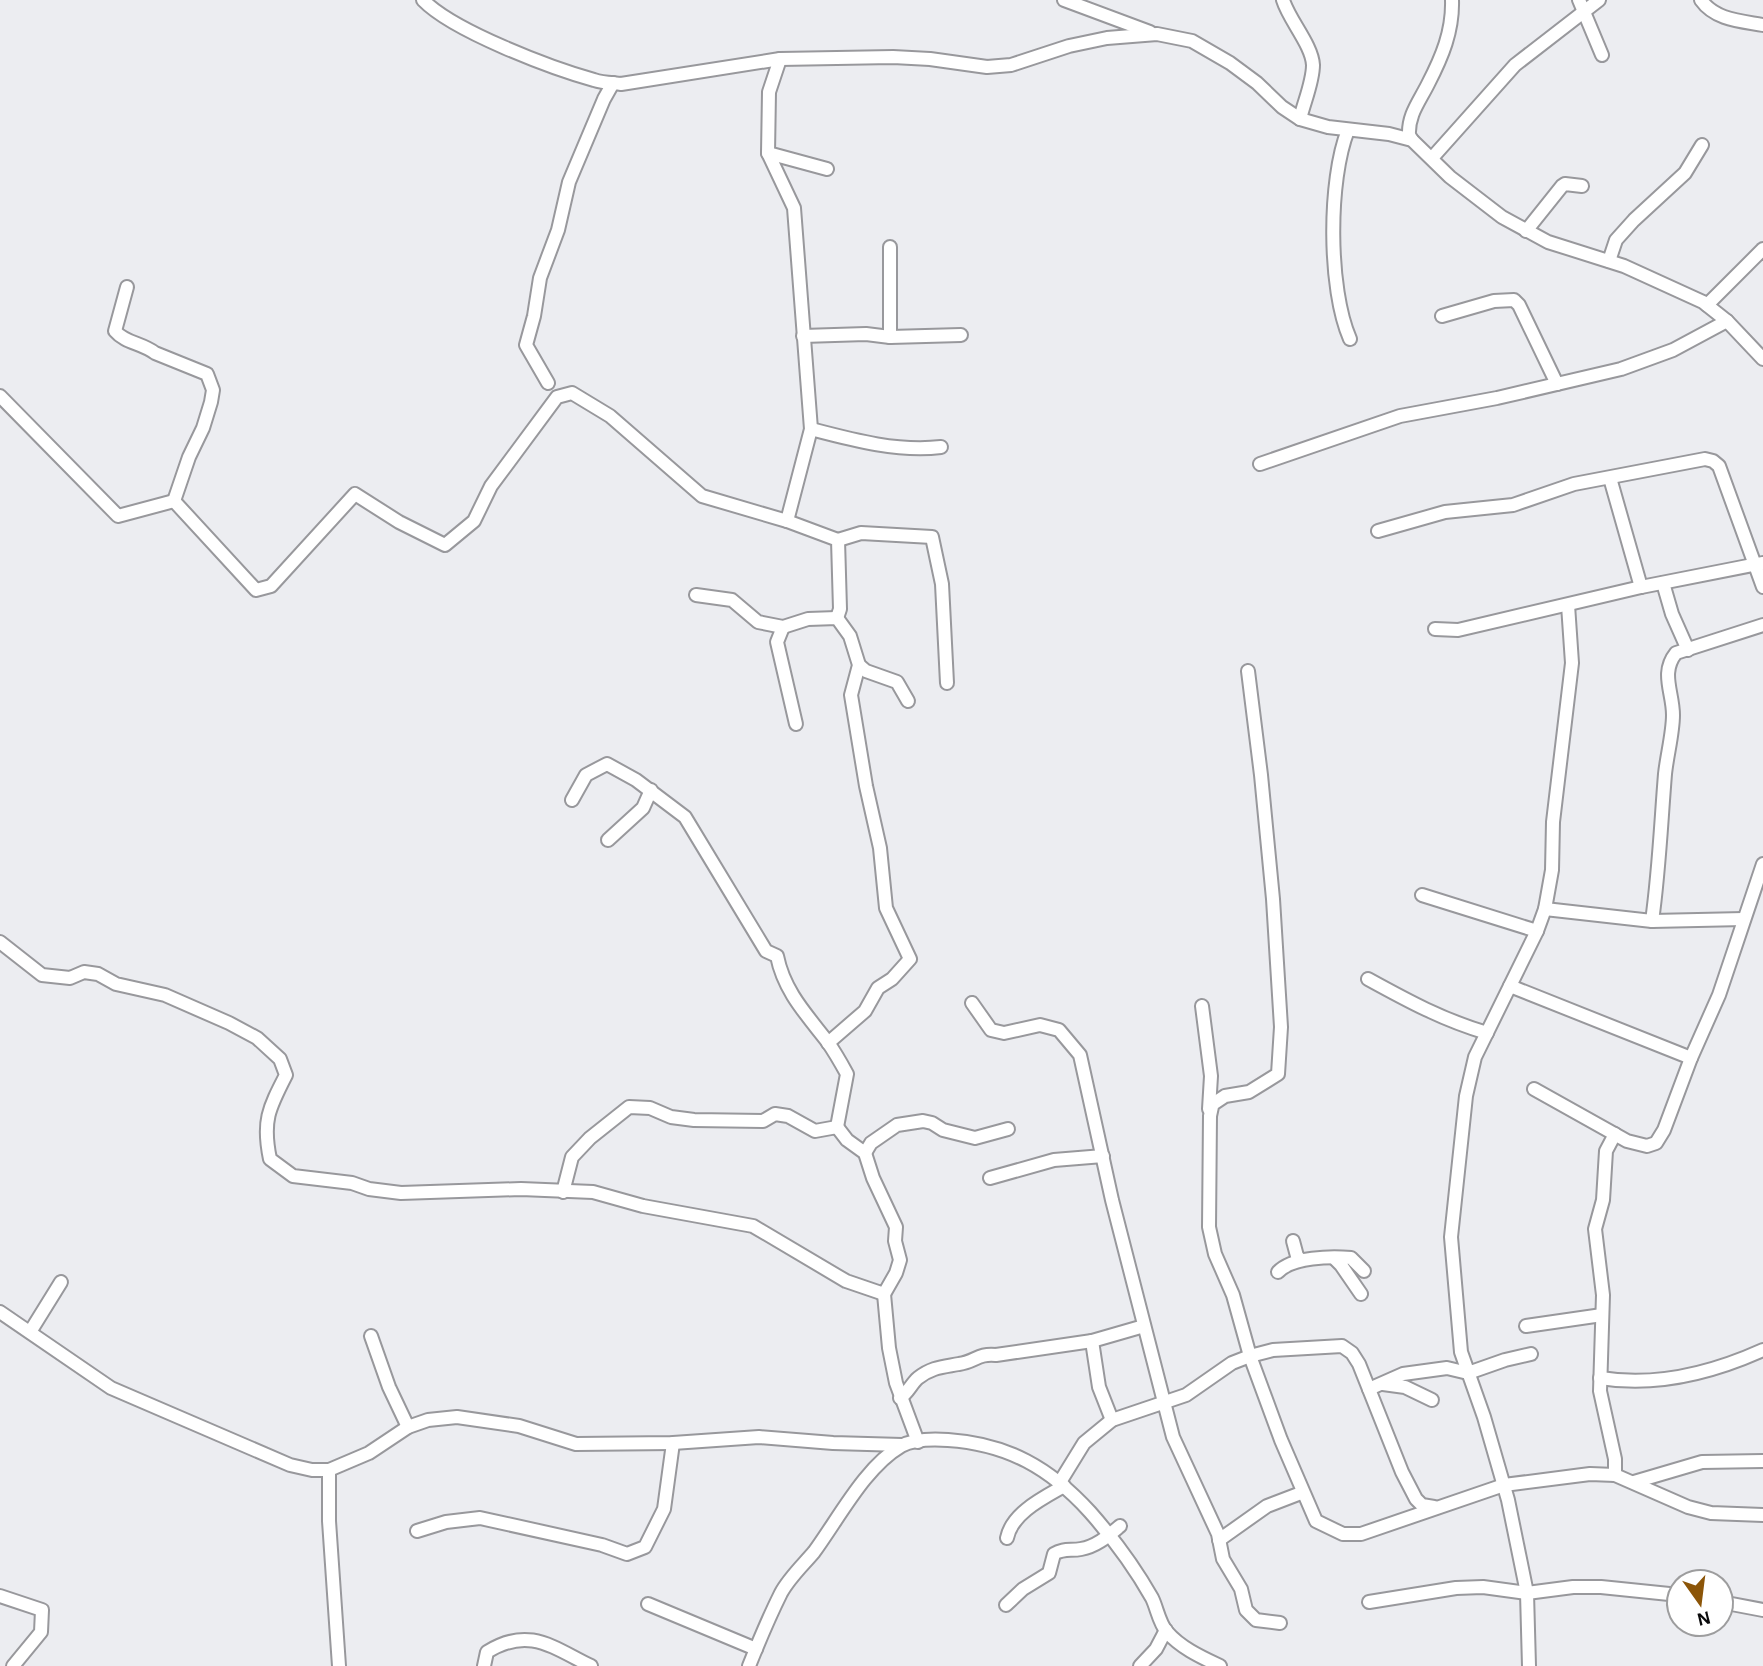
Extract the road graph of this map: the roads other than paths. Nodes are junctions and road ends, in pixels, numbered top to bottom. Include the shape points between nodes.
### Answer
1 (423, 0) edge
2 (1064, 0) edge
3 (1283, 0) edge
4 (1452, 0) edge
5 (1579, 0) edge
6 (1599, 0) edge
7 (1701, 0) edge
8 (1583, 13) junction
9 (1763, 25) edge
10 (1157, 34) junction
11 (1602, 55) dead end
12 (780, 59) junction
13 (613, 83) junction
14 (1300, 119) junction
15 (1348, 130) junction
16 (1412, 140) junction
17 (1702, 145) dead end
18 (768, 153) junction
19 (1432, 158) junction
20 (827, 169) dead end
21 (1582, 186) dead end
22 (1526, 231) junction
23 (890, 247) dead end
24 (1763, 249) edge
25 (1609, 261) junction
26 (127, 287) dead end
27 (1707, 305) junction
28 (1442, 316) dead end
29 (1727, 321) junction
30 (961, 335) dead end
31 (803, 336) junction
32 (890, 337) junction
33 (1350, 339) dead end
34 (1763, 359) edge
35 (548, 383) dead end
36 (1557, 384) junction
37 (0, 396) edge
38 (811, 429) junction
39 (941, 447) dead end
40 (1260, 464) dead end
41 (1610, 478) junction
42 (174, 501) junction
43 (787, 520) junction
44 (1378, 531) dead end
45 (838, 540) junction
46 (1760, 565) edge
47 (1663, 583) junction
48 (1640, 587) junction
49 (1763, 587) edge
50 (696, 595) dead end
51 (1568, 605) junction
52 (838, 618) junction
53 (1763, 625) edge
54 (783, 626) junction
55 (1435, 629) dead end
56 (1688, 650) junction
57 (859, 665) junction
58 (1248, 671) dead end
59 (947, 683) dead end
60 (908, 701) dead end
61 (796, 724) dead end
62 (651, 790) junction
63 (572, 800) dead end
64 (608, 840) dead end
65 (1763, 864) edge
66 (1422, 895) dead end
67 (1545, 909) junction
68 (1744, 919) junction
69 (1652, 921) junction
70 (1537, 931) junction
71 (0, 942) edge
72 (1368, 979) dead end
73 (1510, 986) junction
74 (972, 1003) dead end
75 (1202, 1006) dead end
76 (1487, 1033) junction
77 (828, 1043) junction
78 (1690, 1058) junction
79 (1534, 1089) dead end
80 (1210, 1116) junction
81 (837, 1127) junction
82 (1008, 1129) dead end
83 (1615, 1134) junction
84 (865, 1153) junction
85 (1103, 1156) junction
86 (990, 1178) dead end
87 (563, 1192) junction
88 (1293, 1241) dead end
89 (1334, 1258) junction
90 (1301, 1260) junction
91 (1364, 1271) dead end
92 (1278, 1272) dead end
93 (61, 1282) dead end
94 (884, 1294) junction
95 (1361, 1294) dead end
96 (0, 1312) edge
97 (1602, 1315) junction
98 (1144, 1326) junction
99 (1526, 1326) dead end
100 (30, 1332) junction
101 (371, 1336) dead end
102 (1092, 1341) junction
103 (1763, 1350) edge
104 (1531, 1354) dead end
105 (1250, 1356) junction
106 (1468, 1373) junction
107 (1600, 1378) junction
108 (1383, 1384) junction
109 (1369, 1389) junction
110 (900, 1398) junction
111 (1432, 1400) dead end
112 (1165, 1403) junction
113 (1112, 1420) junction
114 (408, 1427) junction
115 (918, 1442) junction
116 (673, 1443) junction
117 (902, 1445) junction
118 (1763, 1461) edge
119 (329, 1470) junction
120 (1615, 1475) junction
121 (1634, 1482) junction
122 (1062, 1484) junction
123 (1504, 1485) junction
124 (1301, 1493) dead end
125 (1435, 1507) junction
126 (1763, 1515) edge
127 (1120, 1526) dead end
128 (417, 1531) dead end
129 (1109, 1536) junction
130 (1007, 1538) dead end
131 (1219, 1540) junction
132 (1527, 1593) junction
133 (1665, 1594) edge
134 (0, 1596) edge
135 (1369, 1602) dead end
136 (648, 1604) dead end
137 (1006, 1605) dead end
138 (1735, 1605) edge
139 (1763, 1610) edge
140 (1280, 1623) dead end
141 (1166, 1630) junction
142 (756, 1649) junction
143 (13, 1666) edge
144 (339, 1666) edge
145 (484, 1666) edge
146 (591, 1666) edge
147 (750, 1666) edge
148 (1140, 1666) edge
149 (1220, 1666) edge
150 (1529, 1666) edge

1 - 13 street via 431,9 527,56
2 - 10 street
3 - 14 street via 1313,64
4 - 16 street via 1453,18 1444,49 1410,117
5 - 8 street
6 - 8 street
7 - 9 street via 1731,20
8 - 11 street
8 - 19 street via 1515,65
10 - 12 street via 1107,38 1011,65 987,67 893,57
10 - 14 street via 1192,41 1230,63
12 - 13 street
12 - 18 street via 769,92
13 - 35 street via 569,182 540,278 526,345
14 - 15 street
15 - 16 street
15 - 33 street via 1341,148 1333,229 1341,314
16 - 19 street
17 - 25 street via 1685,173 1616,240
18 - 20 street
18 - 31 street via 794,208
19 - 22 street via 1450,177
21 - 22 street via 1562,186
22 - 25 street
23 - 32 street
24 - 27 street
25 - 27 street
26 - 42 street via 115,331 120,337 207,374 213,390
27 - 29 street
28 - 36 street via 1514,300
29 - 34 street
29 - 36 street via 1673,350 1621,369
30 - 32 street
31 - 32 street
31 - 38 street
36 - 40 street via 1400,416
37 - 42 street via 118,516
38 - 39 street via 917,450
38 - 43 street
41 - 44 street via 1574,484 1513,505 1445,512
41 - 46 street via 1713,461
41 - 48 street
42 - 43 street via 256,590 271,586 355,494 445,545 474,521 491,486 557,397 572,393 610,416 702,496
43 - 45 street
45 - 52 street
45 - 59 street via 861,533 932,537 942,584
46 - 47 street
46 - 49 street
47 - 48 street
47 - 56 street
48 - 51 street
50 - 54 street via 732,600 758,622
51 - 55 street via 1458,629
51 - 67 street via 1572,663
52 - 54 street
52 - 57 street via 850,636
53 - 56 street
54 - 61 street via 778,642
56 - 69 street via 1676,653 1668,663 1673,717
57 - 60 street via 897,682
57 - 77 street via 851,695 880,848 886,908 910,959 877,989 865,1011
58 - 80 street via 1273,899 1281,1027 1278,1074 1249,1091 1213,1102
62 - 63 street via 607,764 586,775
62 - 64 street via 643,808
62 - 77 street via 685,817 766,951 777,956 790,994
65 - 68 street
66 - 70 street
67 - 69 street
67 - 70 street
68 - 69 street
68 - 78 street via 1719,995
70 - 73 street
71 - 87 street via 42,975 98,974 116,984 165,995 257,1038 280,1059 286,1075 267,1112 266,1139 270,1158 293,1176 401,1193
72 - 76 street via 1431,1013
73 - 76 street
73 - 78 street
74 - 85 street via 991,1030 1004,1033 1040,1025 1059,1030 1071,1042 1080,1055
75 - 80 street via 1211,1076
76 - 106 street via 1475,1057 1466,1096 1451,1237 1458,1336
77 - 81 street via 847,1074
78 - 83 street via 1656,1143 1637,1145
79 - 83 street
80 - 105 street via 1209,1227
81 - 84 street
81 - 87 street via 815,1130 775,1114 763,1121 694,1120 629,1107 572,1157
82 - 84 street via 975,1138 923,1121 897,1125 871,1143
83 - 97 street via 1606,1151 1603,1200 1595,1229
84 - 94 street via 896,1227 900,1260
85 - 86 street via 1054,1160
85 - 98 street
87 - 94 street via 593,1192 753,1226 846,1280
88 - 90 street
89 - 90 street
89 - 91 street via 1351,1258
89 - 95 street
90 - 92 street
93 - 100 street
94 - 110 street
96 - 100 street
97 - 99 street
97 - 107 street
98 - 102 street
98 - 112 street
100 - 119 street via 111,1388 290,1465
101 - 114 street
102 - 110 street via 984,1354 929,1370
102 - 113 street via 1099,1387
103 - 107 street via 1680,1377 1650,1382
104 - 106 street
105 - 109 street via 1342,1346 1352,1353
105 - 112 street
105 - 125 street via 1316,1521 1343,1534 1361,1534
106 - 108 street via 1447,1368 1404,1374
106 - 123 street
107 - 120 street
108 - 109 street
108 - 111 street via 1405,1387
109 - 125 street via 1416,1499 1422,1506
110 - 115 street
112 - 113 street
112 - 131 street via 1172,1437
113 - 122 street via 1084,1443
114 - 116 street via 457,1417 519,1426 576,1444
114 - 119 street via 369,1453
115 - 117 street
115 - 122 street via 960,1441 1003,1449 1039,1466
116 - 117 street via 759,1437
116 - 128 street via 664,1509 645,1547 627,1554 480,1518
117 - 142 street via 872,1471 783,1590
118 - 121 street via 1702,1462
119 - 144 street via 328,1521
120 - 121 street
120 - 123 street
121 - 126 street via 1711,1513
122 - 129 street
122 - 130 street via 1013,1522
123 - 125 street
123 - 132 street
124 - 131 street via 1267,1506
127 - 129 street
129 - 137 street via 1054,1554 1049,1573
129 - 141 street via 1152,1598
131 - 140 street via 1249,1616
132 - 133 street via 1601,1587
132 - 135 street via 1456,1588
132 - 150 street
134 - 143 street via 43,1609 41,1632
136 - 142 street
138 - 139 street
141 - 148 street
141 - 149 street via 1194,1654
142 - 147 street
145 - 146 street via 487,1652 513,1640 530,1639 550,1644

